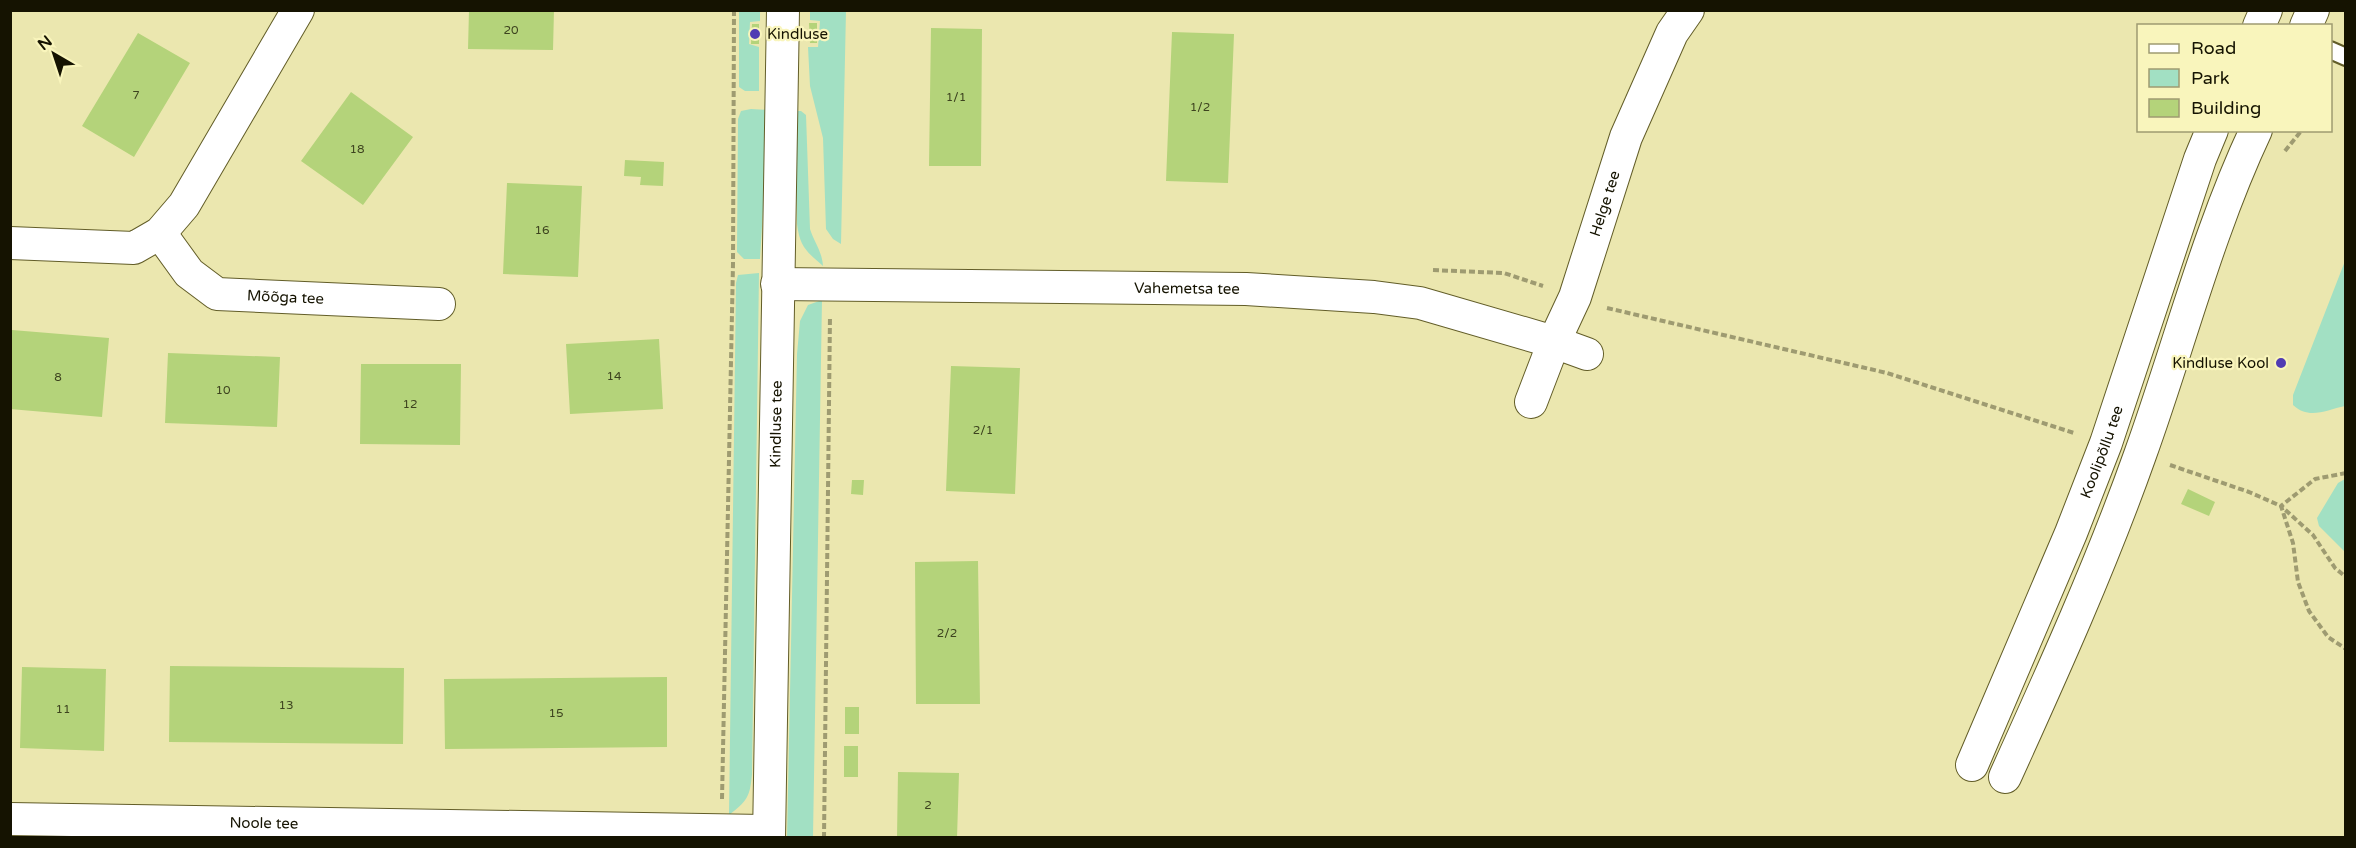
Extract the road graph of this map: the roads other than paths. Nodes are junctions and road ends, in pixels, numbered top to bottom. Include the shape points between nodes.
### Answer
1 (298, 10) edge
2 (783, 10) edge
3 (1688, 10) edge
4 (2313, 10) edge
5 (2307, 24) edge
6 (2332, 50) edge
7 (2346, 57) edge
8 (2211, 132) edge
9 (2255, 132) edge
10 (160, 233) junction
11 (10, 243) edge
12 (777, 284) junction
13 (439, 304) dead end
14 (1554, 342) junction
15 (1587, 354) dead end
16 (1531, 402) dead end
17 (1972, 765) dead end
18 (2005, 777) dead end
19 (10, 819) edge
20 (769, 834) edge

1 - 10 street via 184,205
2 - 12 street, Kindluse tee
3 - 14 street, Helge tee via 1672,33 1626,137 1575,297
4 - 5 street
6 - 7 lane
8 - 17 street, Koolipõllu tee via 2106,443
9 - 18 street via 2081,608
10 - 11 street via 134,248
10 - 13 street, Mõõga tee via 189,273 217,294
12 - 14 street, Vahemetsa tee via 1246,289 1374,297 1420,303
12 - 20 street, Kindluse tee
14 - 15 street, Vahemetsa tee
14 - 16 street, Helge tee
19 - 20 street, Noole tee via 722,830

